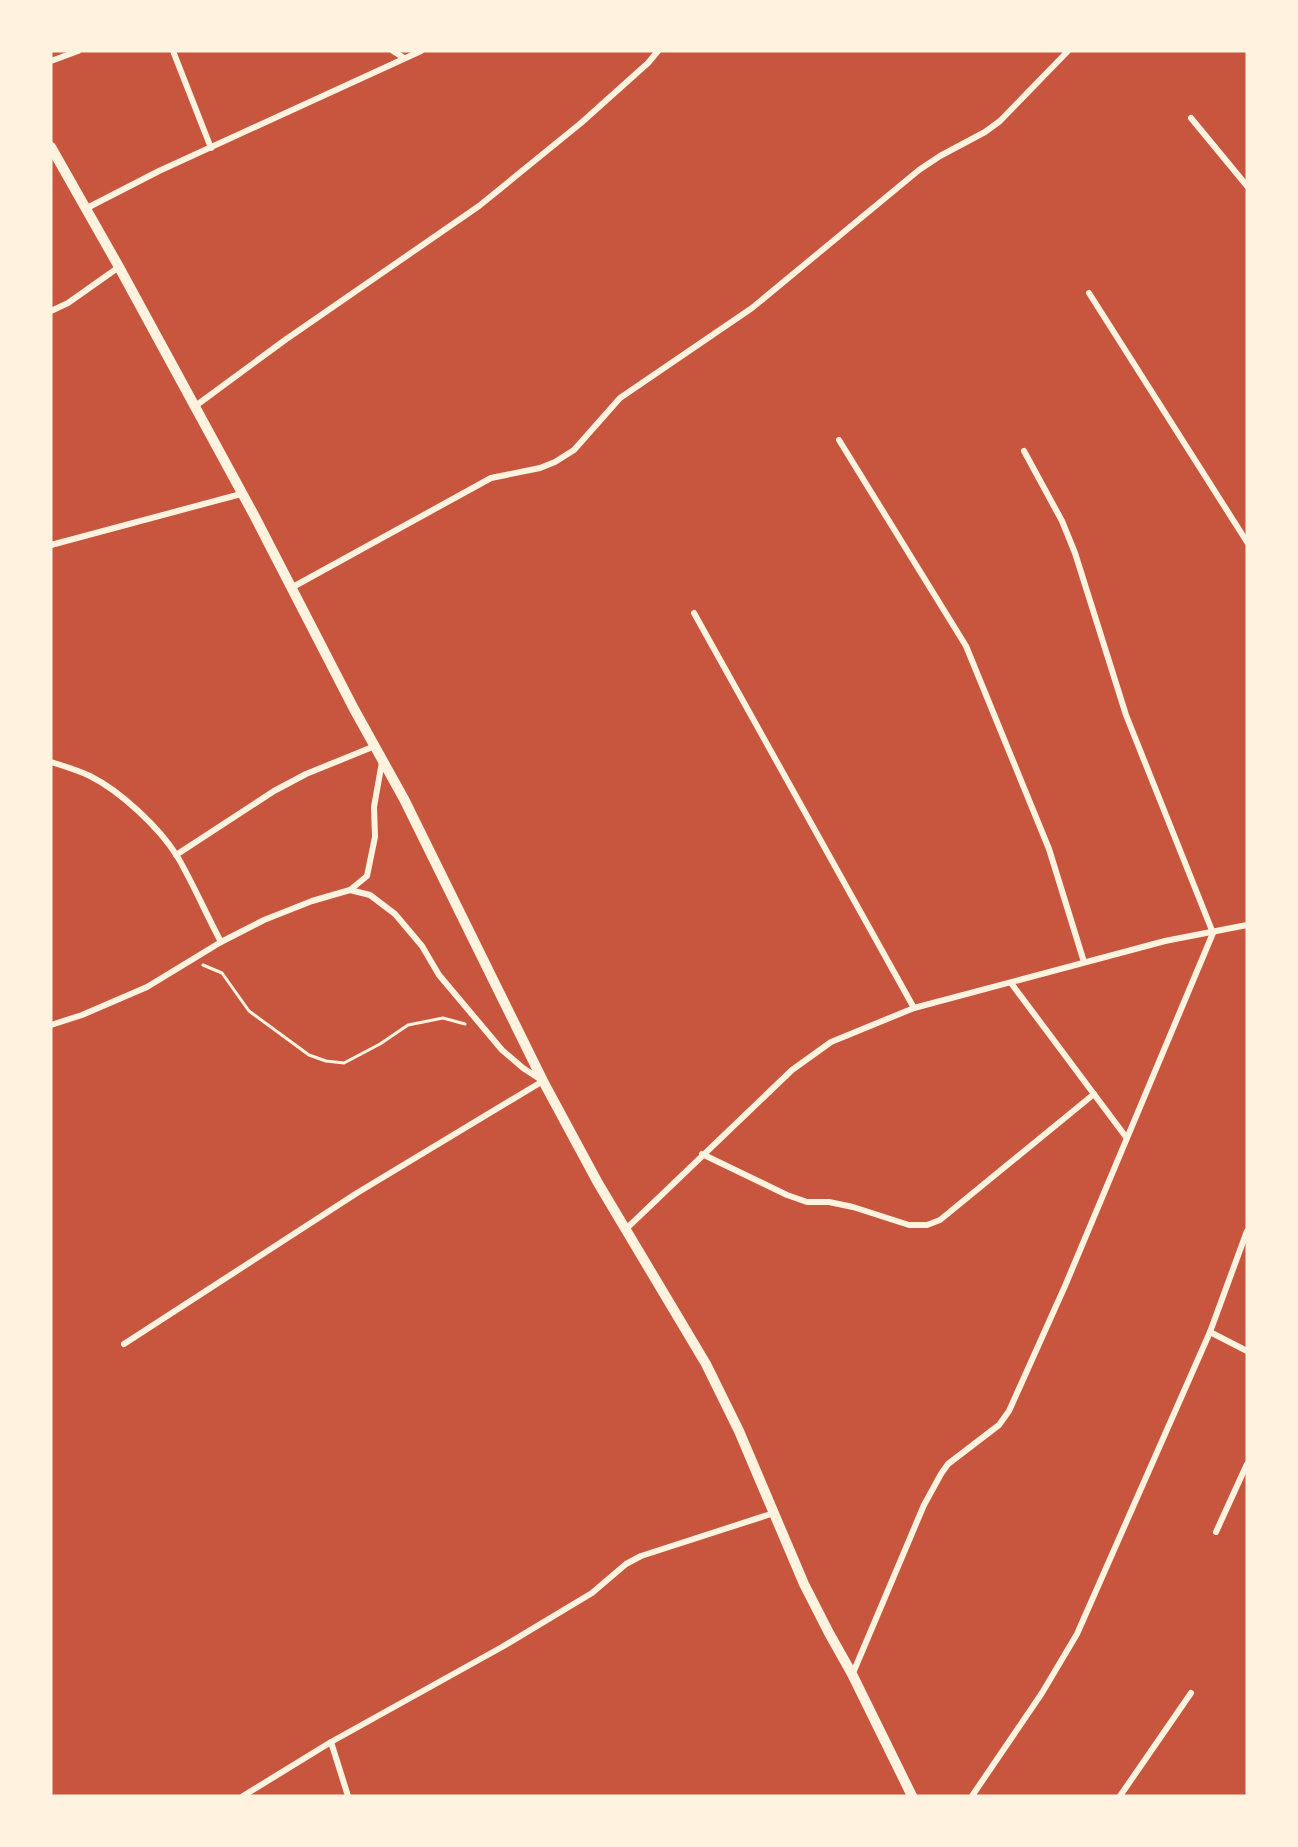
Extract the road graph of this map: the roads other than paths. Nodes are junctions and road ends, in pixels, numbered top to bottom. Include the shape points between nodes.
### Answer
1 (78, 51) edge
2 (173, 51) edge
3 (393, 51) edge
4 (421, 51) edge
5 (658, 51) edge
6 (1068, 51) edge
7 (404, 58) junction
8 (51, 61) edge
9 (1191, 118) dead end
10 (51, 147) edge
11 (211, 148) junction
12 (1247, 186) edge
13 (85, 209) junction
14 (119, 267) junction
15 (1089, 293) dead end
16 (51, 311) edge
17 (194, 407) junction
18 (839, 440) dead end
19 (1024, 451) dead end
20 (241, 494) junction
21 (1247, 542) edge
22 (51, 545) edge
23 (291, 588) junction
24 (694, 613) dead end
25 (375, 746) junction
26 (382, 759) junction
27 (51, 762) edge
28 (176, 855) junction
29 (350, 891) junction
30 (1247, 925) edge
31 (1213, 933) junction
32 (220, 942) junction
33 (1084, 962) junction
34 (1011, 983) junction
35 (914, 1008) junction
36 (51, 1025) edge
37 (543, 1081) junction
38 (1094, 1094) junction
39 (1126, 1137) junction
40 (702, 1154) junction
41 (626, 1229) junction
42 (1247, 1231) edge
43 (1210, 1332) junction
44 (124, 1344) dead end
45 (1247, 1351) edge
46 (1247, 1464) edge
47 (774, 1513) junction
48 (1216, 1532) dead end
49 (852, 1674) junction
50 (1191, 1693) dead end
51 (331, 1742) junction
52 (243, 1796) edge
53 (348, 1796) edge
54 (912, 1796) edge
55 (972, 1796) edge
56 (1120, 1796) edge

1 - 8 street
2 - 11 street
3 - 7 street
4 - 7 street
5 - 17 street via 581,123 479,206
6 - 23 street via 1000,121 919,170 752,308 620,398 574,450 540,468 490,478
7 - 11 street
9 - 12 street
10 - 13 street
11 - 13 street
13 - 14 street
14 - 16 street
14 - 17 street
15 - 21 street
17 - 20 street
18 - 33 street via 966,646 1049,849
19 - 31 street via 1062,521 1126,715
20 - 22 street
20 - 23 street
23 - 25 street
24 - 35 street
25 - 26 street
25 - 28 street via 274,791
26 - 29 street via 367,876
26 - 37 street
27 - 28 street via 91,777 109,789 134,808
28 - 32 street
29 - 32 street via 312,901
29 - 37 street via 370,895 395,914 488,1033 509,1056
30 - 31 street
31 - 33 street
31 - 39 street
32 - 36 street via 147,987
33 - 34 street
34 - 35 street
34 - 38 street
35 - 40 street via 831,1042 792,1070
37 - 41 street
37 - 44 street via 357,1192
38 - 39 street
38 - 40 street via 940,1220 927,1225 909,1225 853,1206 807,1202
39 - 49 street via 1009,1411 999,1425 940,1474
40 - 41 street
41 - 47 street via 706,1364
42 - 43 street
43 - 45 street
43 - 55 street via 1077,1634
46 - 48 street
47 - 49 street via 804,1584
47 - 51 street via 641,1556 592,1593
49 - 54 street
50 - 56 street
51 - 52 street
51 - 53 street

